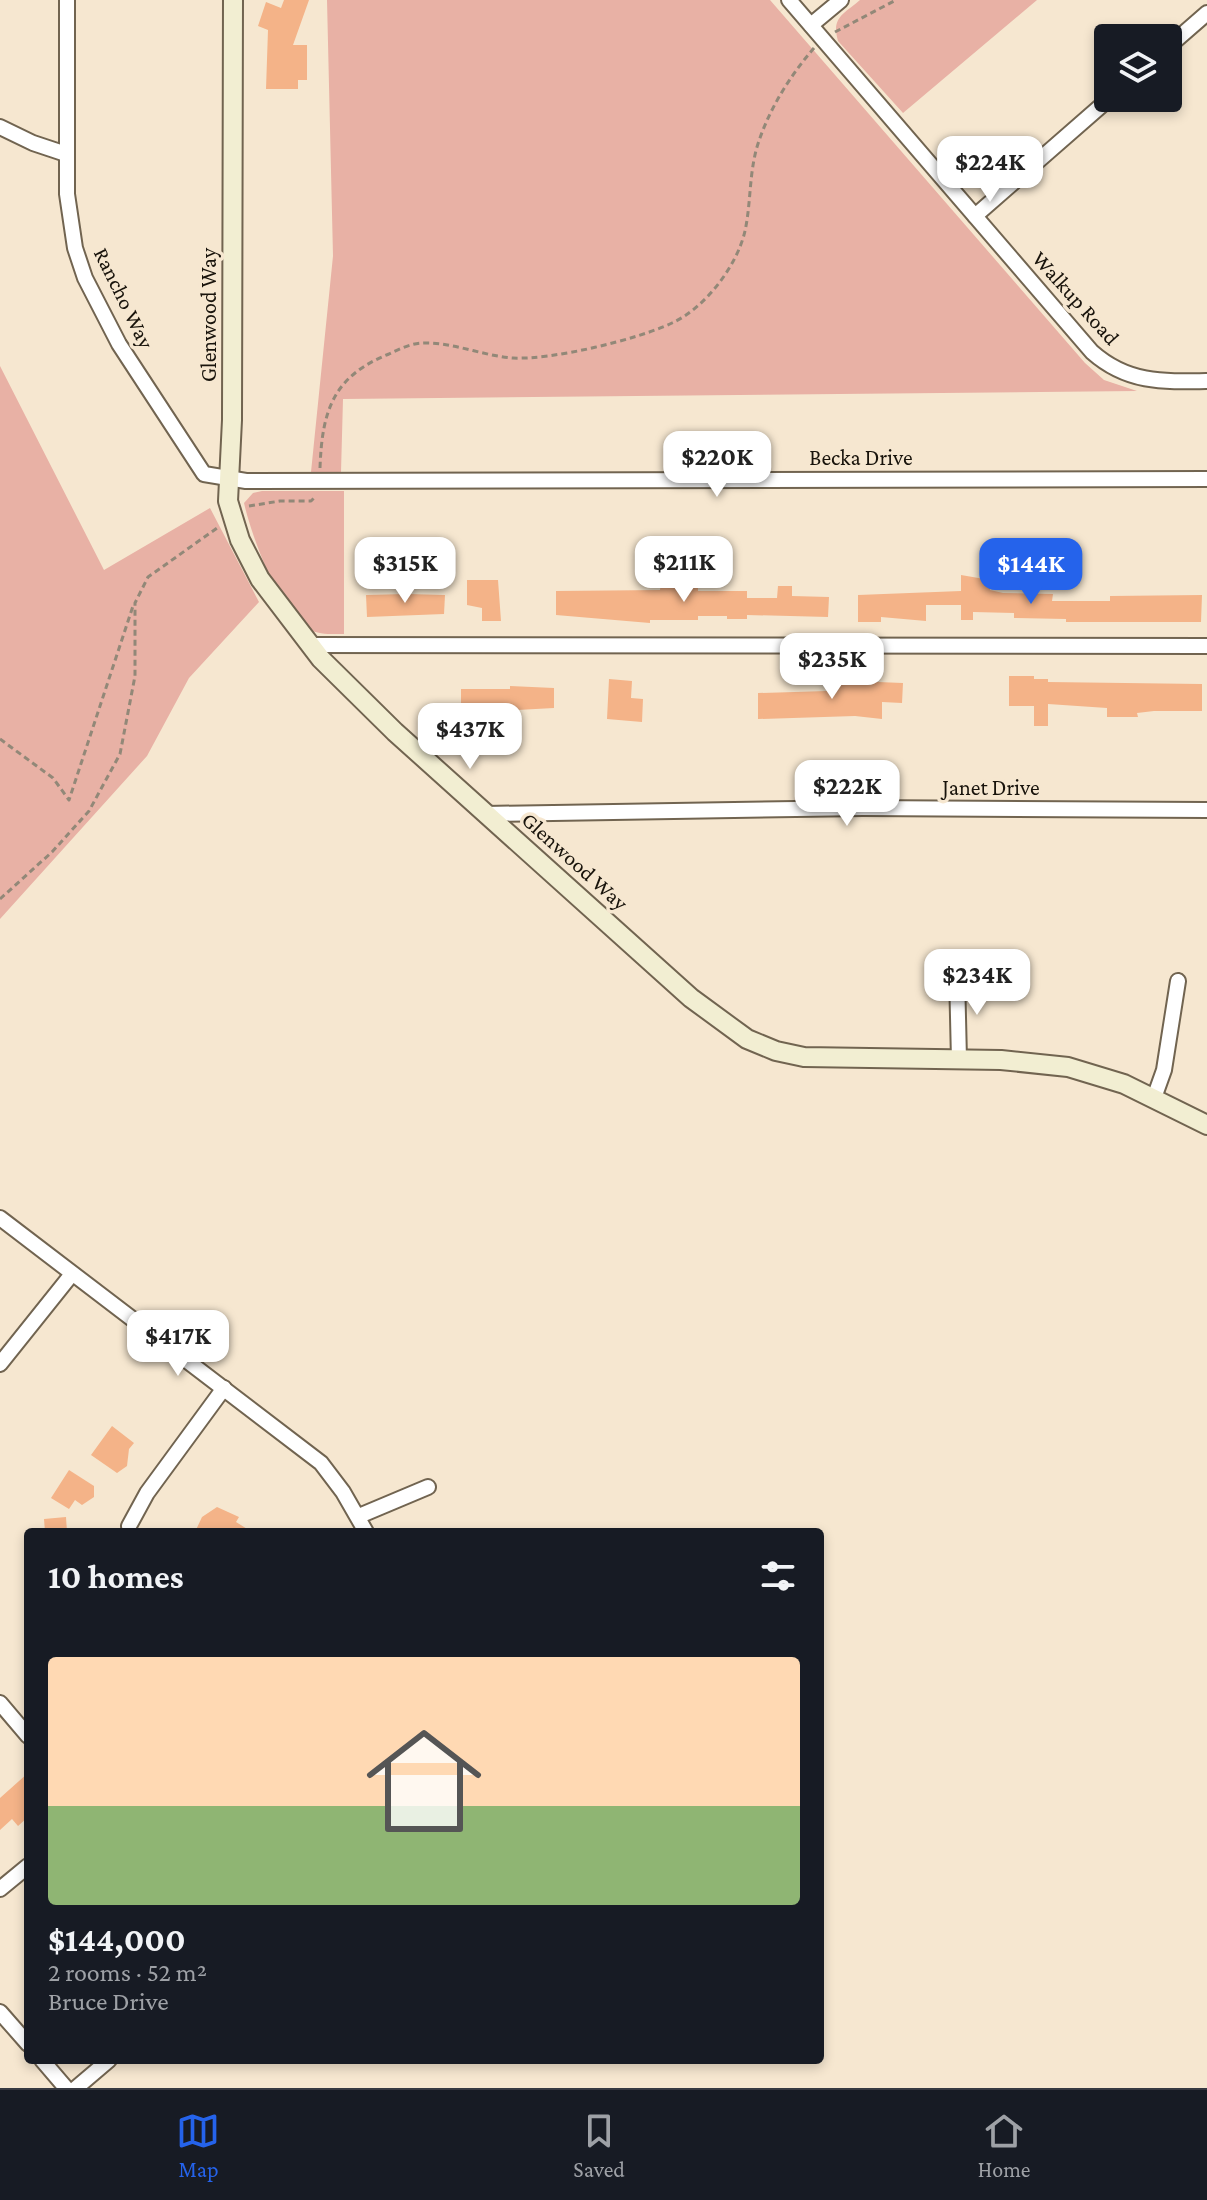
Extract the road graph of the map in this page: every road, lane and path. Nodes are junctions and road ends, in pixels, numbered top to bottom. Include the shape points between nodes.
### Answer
1 (67, 0) edge
2 (233, 0) edge
3 (789, 0) edge
4 (841, 0) edge
5 (896, 0) edge
6 (1207, 13) edge
7 (811, 25) junction
8 (1182, 35) edge
9 (821, 40) junction
10 (1094, 112) edge
11 (0, 127) edge
12 (66, 154) junction
13 (975, 216) junction
14 (1207, 381) edge
15 (1207, 479) edge
16 (227, 480) junction
17 (320, 480) junction
18 (231, 518) junction
19 (135, 603) junction
20 (309, 645) junction
21 (1207, 646) edge
22 (0, 739) edge
23 (1207, 810) edge
24 (486, 814) junction
25 (0, 899) edge
26 (957, 974) dead end
27 (1178, 981) dead end
28 (959, 1060) junction
29 (1154, 1098) junction
30 (1207, 1125) edge
31 (0, 1218) edge
32 (72, 1274) junction
33 (0, 1364) edge
34 (224, 1388) junction
35 (428, 1487) dead end
36 (359, 1516) junction
37 (129, 1526) dead end
38 (364, 1528) edge
39 (0, 1703) edge
40 (24, 1731) edge
41 (24, 1869) edge
42 (0, 1889) edge
43 (0, 2012) edge
44 (24, 2039) edge
45 (45, 2064) edge
46 (104, 2064) edge
47 (66, 2088) edge
48 (76, 2088) edge

1 - 12 street, Rancho Way
2 - 16 street, Glenwood Way via 232,420
3 - 7 street, Walkup Road
4 - 7 street
5 - 9 path
6 - 8 street
7 - 9 street, Walkup Road
9 - 13 street, Walkup Road
9 - 17 path via 790,77 758,142 745,233 734,259 716,287 695,306 672,323 564,355 514,358 423,343 374,360 349,374 333,395
10 - 13 street
11 - 12 street
12 - 16 street, Rancho Way via 70,224 92,292 197,467
13 - 14 street, Walkup Road via 1107,366 1140,380
15 - 17 street, Becka Drive
16 - 17 street, Becka Drive
16 - 18 street, Glenwood Way
17 - 18 path via 320,492 311,501 263,502
18 - 19 path via 148,577
18 - 20 street, Glenwood Way via 260,579
19 - 22 path via 69,800 53,778
19 - 25 path via 135,676 120,754 89,811
20 - 21 street
20 - 24 street, Glenwood Way
23 - 24 street, Janet Drive
24 - 28 street, Glenwood Way via 691,998 747,1039 804,1057
26 - 28 street
27 - 29 street via 1164,1070
28 - 29 street, Glenwood Way via 1068,1067
29 - 30 street, Glenwood Way
31 - 32 street
32 - 33 street
32 - 34 street
34 - 36 street via 321,1463
34 - 37 street
35 - 36 street
36 - 38 street
39 - 40 street
41 - 42 street
43 - 44 street
45 - 47 street
46 - 48 street

